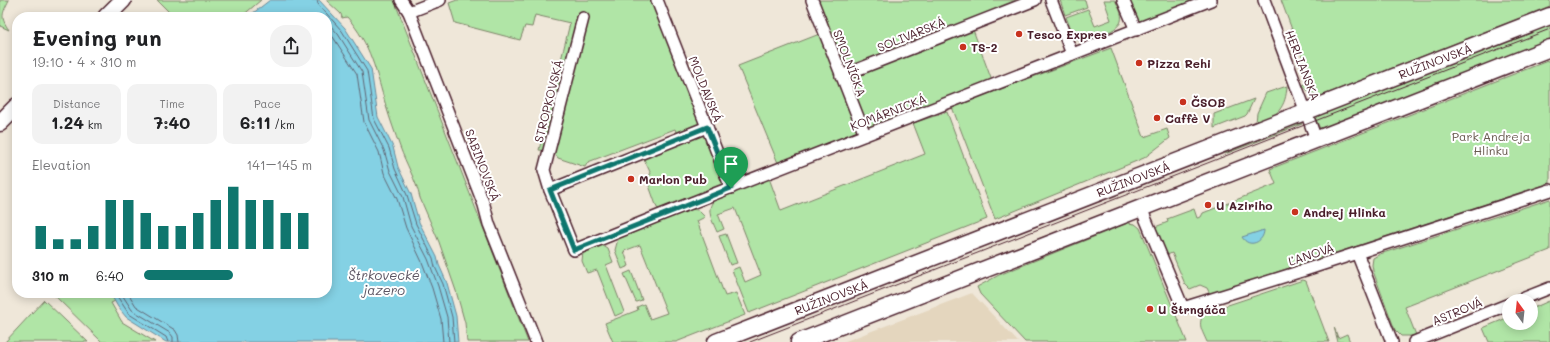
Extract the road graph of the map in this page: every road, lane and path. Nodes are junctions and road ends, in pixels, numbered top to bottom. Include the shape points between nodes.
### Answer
1 (123, 0) edge
2 (401, 0) edge
3 (440, 0) edge
4 (657, 0) edge
5 (812, 0) edge
6 (1035, 0) edge
7 (1050, 0) edge
8 (1123, 0) edge
9 (1211, 0) edge
10 (1264, 0) edge
11 (111, 12) edge
12 (409, 12) junction
13 (1550, 16) edge
14 (583, 18) dead end
15 (1136, 30) junction
16 (1550, 48) edge
17 (1072, 54) junction
18 (841, 76) junction
19 (12, 111) edge
20 (1306, 111) junction
21 (0, 123) edge
22 (707, 127) junction
23 (865, 135) junction
24 (1316, 139) junction
25 (731, 188) junction
26 (550, 190) junction
27 (1550, 190) edge
28 (1141, 208) junction
29 (574, 250) joint
30 (1357, 253) junction
31 (1550, 288) edge
32 (1535, 294) edge
33 (1502, 307) edge
34 (536, 342) edge
35 (716, 342) edge
36 (799, 342) edge
37 (1392, 342) edge
38 (1414, 342) edge

1 - 11 street
2 - 12 street, SABINOVSKÁ
3 - 12 street
4 - 22 street, MOLDAVSKÁ
5 - 18 street, SMOLNÍCKA
6 - 18 street, SOLIVARSKÁ
7 - 17 street
8 - 15 street
9 - 15 street, KOMÁRNICKÁ
10 - 20 street, HERLIANSKA
12 - 34 street, SABINOVSKÁ
13 - 20 street, RUŽINOVSKÁ
14 - 26 street, STROPKOVSKÁ via 544,170
15 - 17 street, KOMÁRNICKÁ
16 - 24 street
17 - 23 street, KOMÁRNICKÁ
18 - 23 street, SMOLNÍCKA
19 - 21 street
20 - 24 street, HERLIANSKA
20 - 35 street, RUŽINOVSKÁ
22 - 25 street, MOLDAVSKÁ
22 - 26 street
23 - 25 street, KOMÁRNICKÁ
24 - 28 street
25 - 29 street, KOMÁRNICKÁ
26 - 29 street, STROPKOVSKÁ
27 - 30 street, ĽANOVÁ
28 - 30 street, ĽANOVÁ via 1183,308
28 - 36 street
30 - 37 street
31 - 32 street
33 - 38 street, ASTROVÁ

